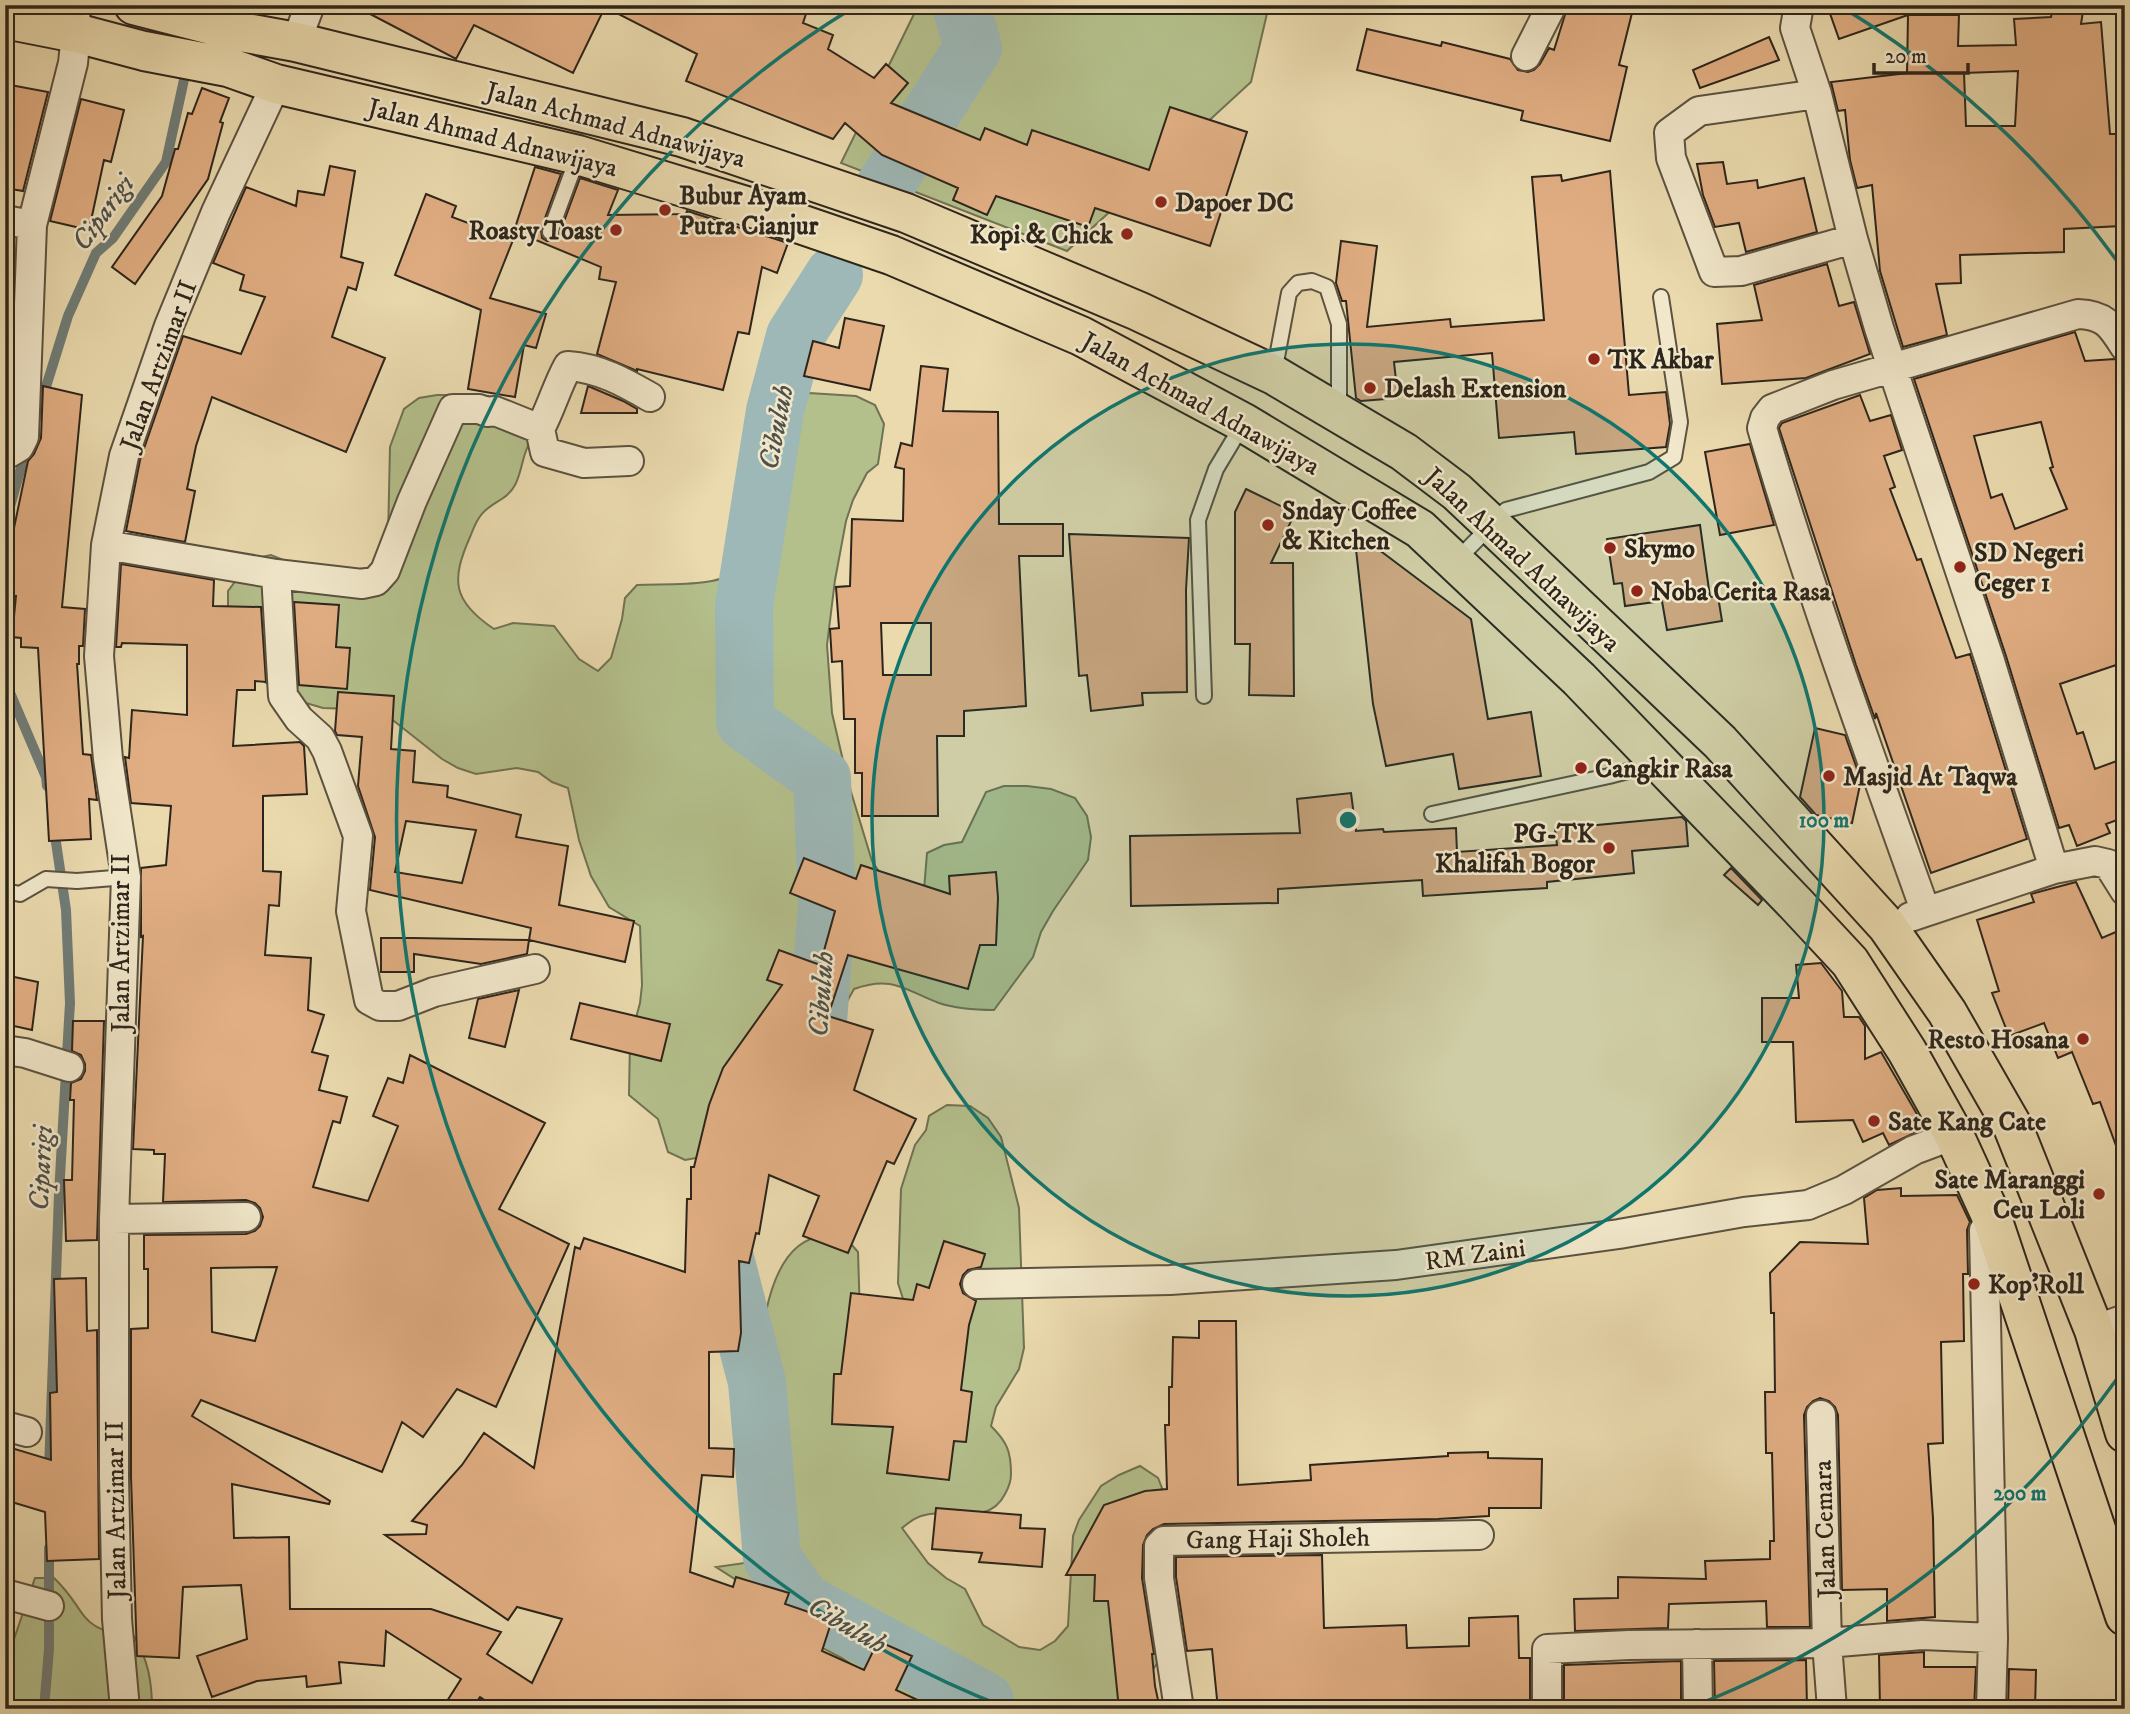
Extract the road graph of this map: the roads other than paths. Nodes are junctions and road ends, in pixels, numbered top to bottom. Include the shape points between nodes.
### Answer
1 (310, 5) edge
2 (1552, 5) edge
3 (1799, 5) edge
4 (143, 7) edge
5 (5, 19) edge
6 (75, 19) edge
7 (258, 56) junction
8 (1526, 56) dead end
9 (1817, 94) junction
10 (578, 155) junction
11 (758, 210) joint
12 (18, 223) edge
13 (550, 232) dead end
14 (957, 235) junction
15 (1853, 239) junction
16 (940, 276) junction
17 (1661, 298) dead end
18 (2125, 347) edge
19 (1892, 367) junction
20 (1274, 375) junction
21 (650, 397) dead end
22 (1339, 414) junction
23 (1244, 423) junction
24 (540, 429) junction
25 (5, 452) edge
26 (629, 461) dead end
27 (1492, 525) junction
28 (106, 545) junction
29 (1455, 562) junction
30 (276, 574) junction
31 (1204, 696) dead end
32 (1660, 762) junction
33 (1432, 814) dead end
34 (2054, 869) junction
35 (126, 877) junction
36 (5, 891) edge
37 (2125, 891) edge
38 (1925, 910) junction
39 (1887, 926) junction
40 (535, 969) dead end
41 (5, 1050) edge
42 (69, 1067) dead end
43 (1954, 1135) junction
44 (246, 1217) dead end
45 (114, 1219) junction
46 (1992, 1219) junction
47 (977, 1284) dead end
48 (2109, 1324) edge
49 (1821, 1415) dead end
50 (2125, 1433) edge
51 (1479, 1535) dead end
52 (5, 1594) edge
53 (49, 1606) dead end
54 (2125, 1616) edge
55 (1993, 1638) junction
56 (1698, 1643) junction
57 (1827, 1643) junction
58 (125, 1709) edge
59 (1179, 1709) edge
60 (1547, 1709) edge
61 (1698, 1709) edge
62 (1832, 1709) edge
63 (1991, 1709) edge

1 - 7 street, Jalan Artzimar II
2 - 8 street
3 - 9 street via 1795,28
4 - 7 main road, Jalan Achmad Adnawijaya
5 - 6 main road, Jalan Achmad Adnawijaya
6 - 7 main road, Jalan Achmad Adnawijaya via 144,51
6 - 12 street via 73,63
7 - 10 main road, Jalan Ahmad Adnawijaya
7 - 14 main road, Jalan Achmad Adnawijaya via 682,137 906,213
7 - 28 street, Jalan Artzimar II via 216,212 169,326 124,456
9 - 15 street
9 - 15 street via 1699,111 1669,133 1671,158 1714,272 1741,271
10 - 11 main road, Jalan Ahmad Adnawijaya
10 - 13 lane
11 - 16 main road, Jalan Achmad Adnawijaya
12 - 25 street via 24,437 19,447
14 - 16 main road
14 - 20 main road, Jalan Achmad Adnawijaya via 1138,311
15 - 19 street
16 - 23 main road, Jalan Achmad Adnawijaya via 1082,336
17 - 27 lane via 1680,422 1674,457 1648,472 1506,510
18 - 19 street via 2106,321 2078,314
19 - 34 street
19 - 38 street via 1781,404 1772,409 1762,428 1811,589
20 - 22 main road, Jalan Ahmad Adnawijaya
20 - 22 lane via 1289,293 1298,283 1312,281 1327,287 1339,324
21 - 24 street via 587,367 568,366
22 - 27 main road, Jalan Ahmad Adnawijaya via 1404,452
23 - 29 main road, Jalan Achmad Adnawijaya via 1420,529
23 - 31 lane via 1216,469 1198,520
24 - 26 street via 545,452 584,463
24 - 30 street via 495,411 453,409 385,572 376,582
27 - 29 lane
27 - 39 main road, Jalan Ahmad Adnawijaya via 1720,742
28 - 30 street
28 - 35 street, Jalan Artzimar II via 99,656 108,759
29 - 32 main road, Jalan Achmad Adnawijaya
30 - 40 street via 284,696 327,751 358,836 351,911 369,1000 380,1006 398,1006 435,992
32 - 33 lane
32 - 43 main road, Jalan Achmad Adnawijaya via 1850,962
34 - 37 street via 2095,861 2108,864
34 - 38 street
35 - 36 lane via 46,879 20,894
35 - 45 street, Jalan Artzimar II
38 - 39 street
39 - 48 main road via 1947,1012 2013,1128
41 - 42 street
43 - 46 main road, Jalan Achmad Adnawijaya
43 - 47 street, RM Zaini via 1914,1150 1808,1205 1619,1234 1396,1265 1170,1279
44 - 45 street
45 - 58 street, Jalan Artzimar II via 116,1606
46 - 54 main road, Jalan Achmad Adnawijaya
46 - 55 street via 1984,1230
48 - 50 main road
49 - 57 street, Jalan Cemara
51 - 59 street, Gang Haji Sholeh via 1164,1541 1159,1546 1159,1578
52 - 53 street
55 - 57 street via 1922,1635
55 - 63 street
56 - 57 street
56 - 60 street via 1547,1649
56 - 61 street
57 - 62 street, Jalan Cemara

